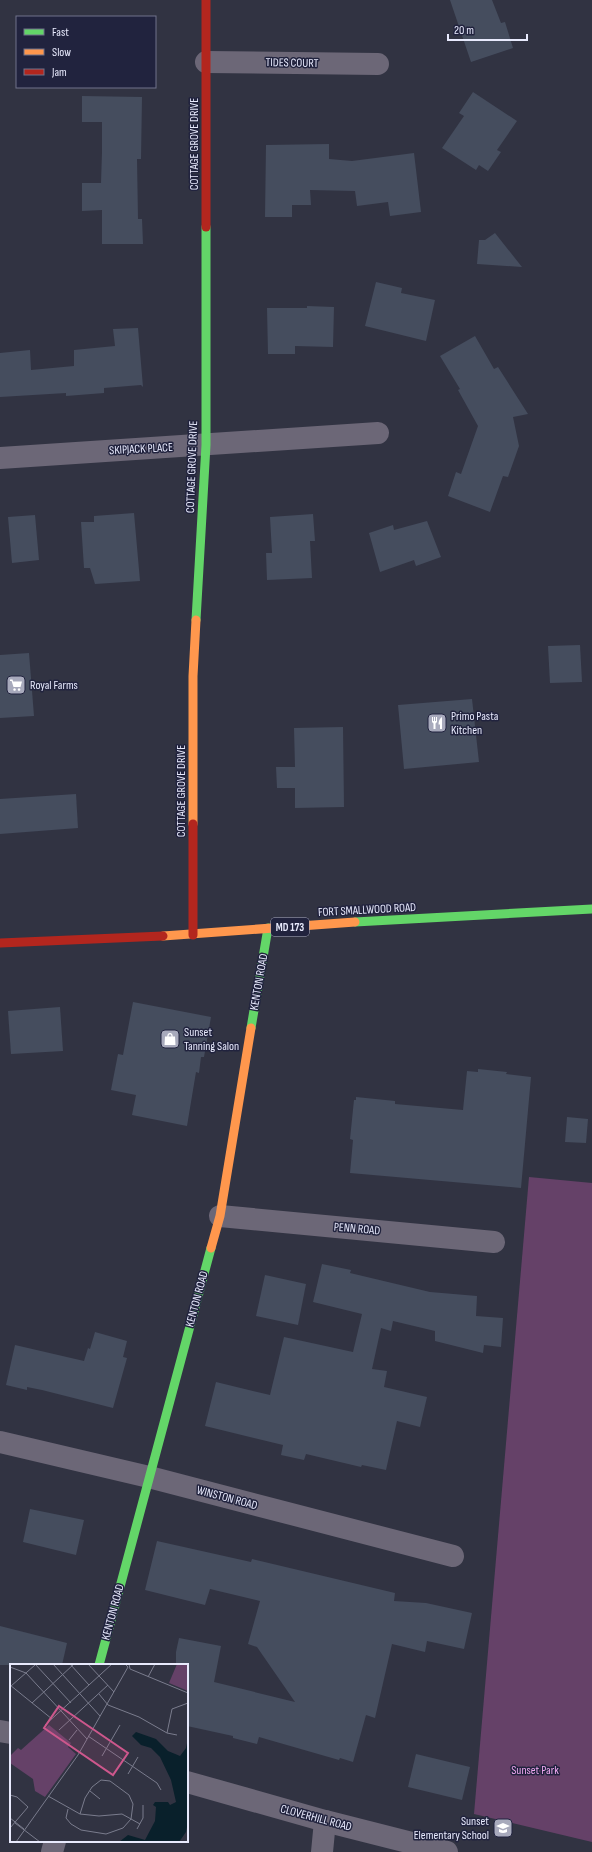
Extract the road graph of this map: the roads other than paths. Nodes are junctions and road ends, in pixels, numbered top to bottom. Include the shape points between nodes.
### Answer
1 (206, 0) edge
2 (206, 62) junction
3 (378, 64) dead end
4 (378, 433) dead end
5 (206, 445) junction
6 (0, 458) edge
7 (592, 909) edge
8 (268, 928) junction
9 (193, 935) junction
10 (0, 943) edge
11 (220, 1216) junction
12 (494, 1242) dead end
13 (0, 1442) edge
14 (149, 1477) junction
15 (453, 1556) dead end
16 (99, 1664) edge
17 (0, 1731) edge
18 (10, 1733) edge
19 (188, 1782) edge
20 (325, 1821) junction
21 (55, 1842) edge
22 (52, 1852) edge
23 (322, 1852) edge
24 (447, 1852) edge

1 - 2 street, COTTAGE GROVE DRIVE
2 - 3 street, TIDES COURT
2 - 5 street, COTTAGE GROVE DRIVE
4 - 5 street, SKIPJACK PLACE
5 - 6 street, SKIPJACK PLACE
5 - 9 street, COTTAGE GROVE DRIVE via 193,676
7 - 8 street, FORT SMALLWOOD ROAD / MD 173
8 - 9 street, FORT SMALLWOOD ROAD / MD 173
8 - 11 street, KENTON ROAD
9 - 10 street, FORT SMALLWOOD ROAD / MD 173
11 - 12 street, PENN ROAD
11 - 14 street, KENTON ROAD
13 - 14 street, WINSTON ROAD
14 - 15 street, WINSTON ROAD
14 - 16 street, KENTON ROAD
17 - 18 street
19 - 20 street, CLOVERHILL ROAD
20 - 23 street
20 - 24 street, CLOVERHILL ROAD
21 - 22 street

